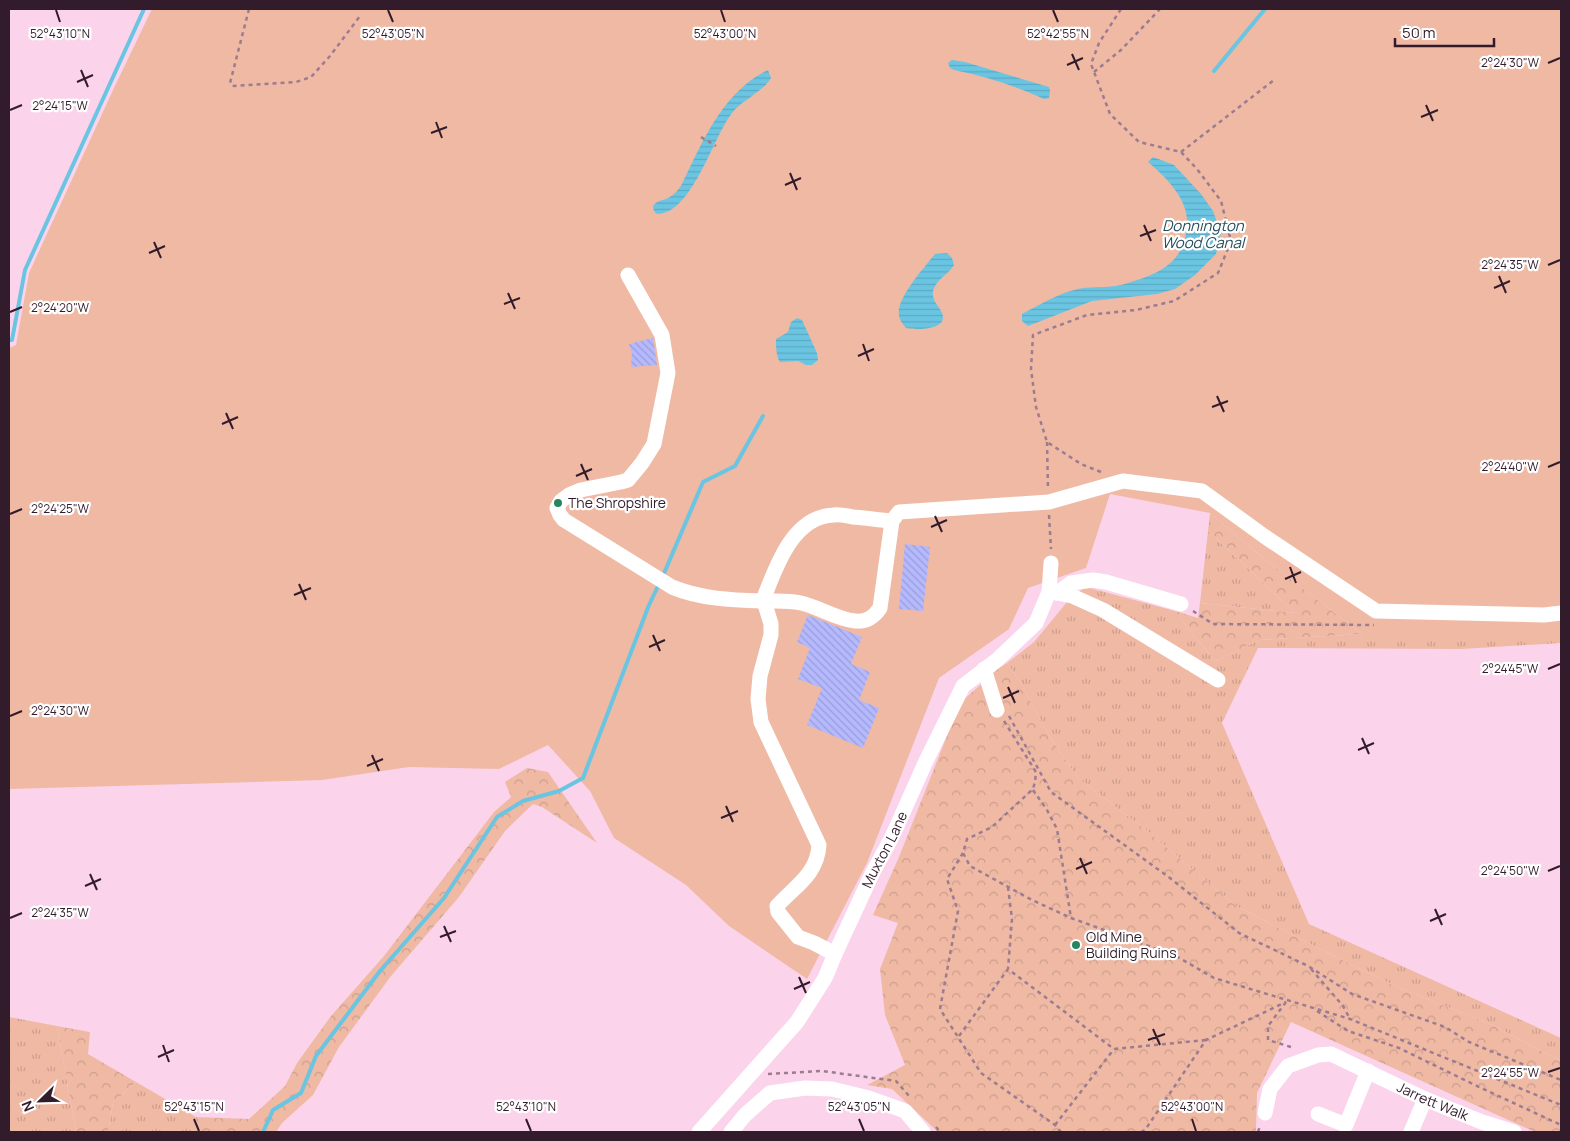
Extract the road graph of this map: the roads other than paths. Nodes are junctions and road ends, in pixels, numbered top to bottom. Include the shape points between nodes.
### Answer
1 (628, 274) dead end
2 (892, 521) junction
3 (1051, 563) dead end
4 (1053, 593) junction
5 (764, 601) junction
6 (1181, 604) road end
7 (1561, 613) edge
8 (984, 670) junction
9 (1218, 680) dead end
10 (1001, 709) road end
11 (835, 954) junction
12 (1374, 1074) junction
13 (1425, 1099) junction
14 (1265, 1113) dead end
15 (1318, 1114) dead end
16 (699, 1132) edge
17 (731, 1132) edge
18 (923, 1132) edge
19 (1411, 1132) edge
20 (1514, 1132) edge

1 - 5 street via 662,335 668,373 654,444 628,480 569,495 561,501 560,515 686,593
2 - 5 street via 834,515 811,522 798,532 781,555
2 - 5 street via 880,608 875,616 856,621 800,602
2 - 7 street via 898,512 1049,502 1123,480 1202,492 1376,611
3 - 4 street, Muxton Lane
4 - 6 street via 1071,583 1093,580
4 - 8 street, Muxton Lane via 1036,623
4 - 9 street via 1072,596 1103,610
5 - 11 street via 771,635 758,692 761,722 819,845 818,857 811,871 778,906 778,912 798,938
8 - 10 street
8 - 11 street, Muxton Lane via 963,686
11 - 16 street, Muxton Lane via 826,978 798,1022
12 - 13 street, Jarrett Walk
12 - 14 street, Jarrett Walk via 1331,1054 1301,1060 1288,1066 1270,1089
12 - 15 street via 1346,1126
13 - 19 street
13 - 20 street, Jarrett Walk
17 - 18 street via 770,1094 805,1088 832,1089 905,1111

